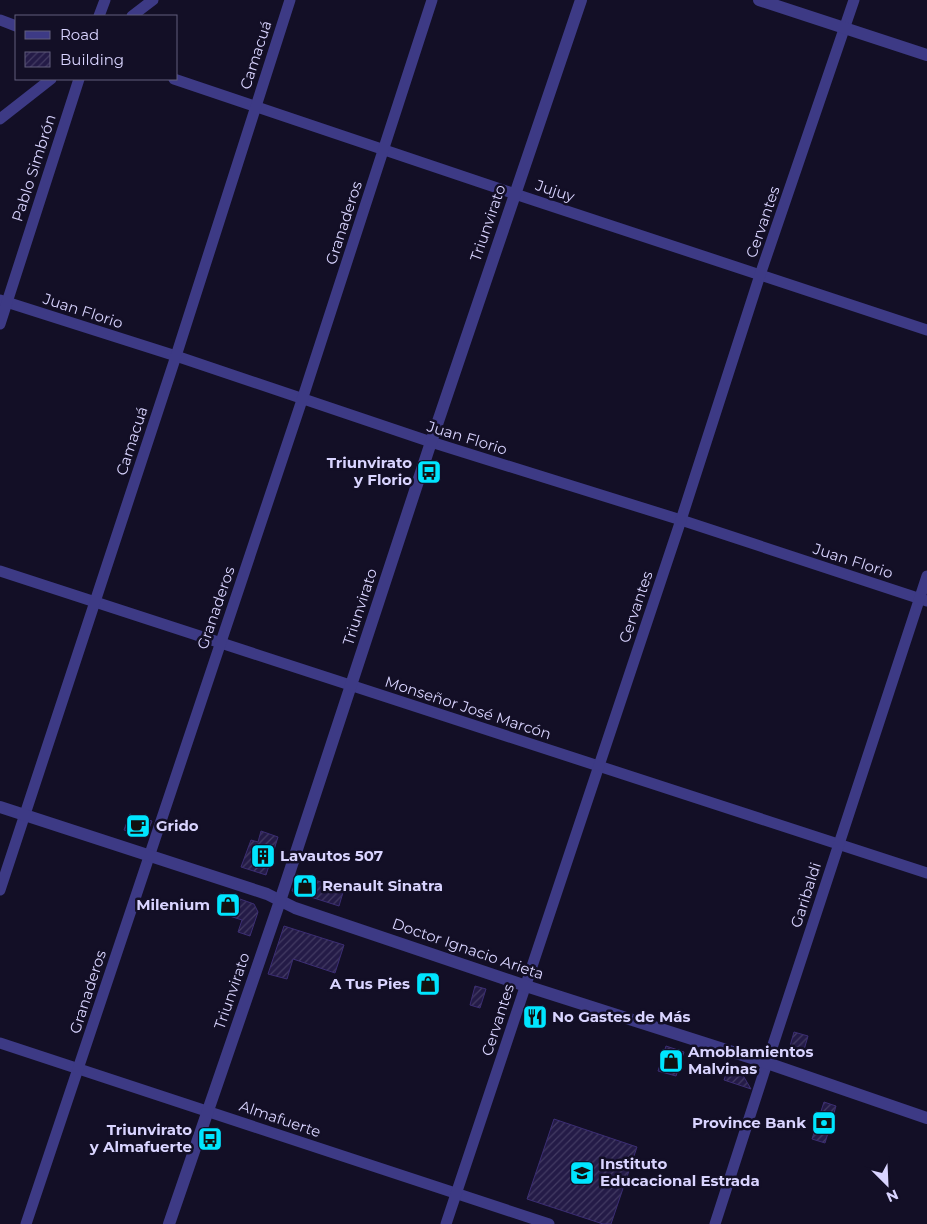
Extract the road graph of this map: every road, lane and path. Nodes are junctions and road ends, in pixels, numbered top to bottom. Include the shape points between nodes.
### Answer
1 (105, 0) edge
2 (153, 0) edge
3 (290, 0) edge
4 (432, 0) edge
5 (581, 0) edge
6 (759, 0) edge
7 (854, 0) edge
8 (99, 15) edge
9 (133, 15) edge
10 (0, 20) edge
11 (15, 26) edge
12 (845, 28) junction
13 (927, 55) edge
14 (50, 80) edge
15 (79, 80) edge
16 (177, 80) edge
17 (255, 107) junction
18 (0, 119) edge
19 (383, 150) junction
20 (515, 194) junction
21 (760, 275) junction
22 (4, 301) edge
23 (0, 324) edge
24 (927, 330) edge
25 (176, 356) junction
26 (302, 400) junction
27 (431, 442) junction
28 (680, 520) junction
29 (0, 571) edge
30 (927, 576) edge
31 (923, 600) edge
32 (94, 602) junction
33 (220, 643) junction
34 (351, 686) junction
35 (598, 766) junction
36 (0, 807) edge
37 (24, 815) junction
38 (839, 844) junction
39 (149, 856) junction
40 (927, 873) edge
41 (0, 890) edge
42 (280, 901) junction
43 (526, 986) junction
44 (0, 1043) edge
45 (767, 1063) junction
46 (79, 1069) junction
47 (208, 1111) junction
48 (927, 1118) edge
49 (456, 1194) junction
50 (26, 1224) edge
51 (169, 1224) edge
52 (446, 1224) edge
53 (549, 1224) edge
54 (715, 1224) edge

1 - 8 street
2 - 9 street
3 - 17 street, Camacuá
4 - 19 street, Granaderos
5 - 20 street, Triunvirato
6 - 12 street
7 - 12 street, Cervantes
10 - 11 street
12 - 13 street
12 - 21 street, Cervantes
14 - 18 street
15 - 22 street, Pablo Simbrón
16 - 17 street, Jujuy
17 - 19 street, Jujuy
17 - 25 street, Camacuá
19 - 20 street, Jujuy
19 - 26 street, Granaderos
20 - 21 street, Jujuy
20 - 27 street, Triunvirato
21 - 24 street, Jujuy
21 - 28 street, Cervantes
22 - 23 street, Pablo Simbrón
22 - 25 street, Juan Florio
25 - 26 street, Juan Florio
25 - 32 street, Camacuá
26 - 27 street, Juan Florio
26 - 33 street, Granaderos
27 - 28 street, Juan Florio
27 - 34 street, Triunvirato
28 - 31 street, Juan Florio
28 - 35 street, Cervantes
29 - 32 street, Monseñor José Marcón
30 - 31 street, Garibaldi
31 - 38 street, Garibaldi
32 - 33 street, Monseñor José Marcón
32 - 37 street, Camacuá
33 - 34 street, Monseñor José Marcón
33 - 39 street, Granaderos
34 - 35 street, Monseñor José Marcón
34 - 42 street, Triunvirato
35 - 38 street, Monseñor José Marcón
35 - 43 street, Cervantes
36 - 37 street, Doctor Ignacio Arieta
37 - 39 street, Doctor Ignacio Arieta
37 - 41 street, Camacuá
38 - 40 street, Monseñor José Marcón
38 - 45 street, Garibaldi
39 - 42 street, Doctor Ignacio Arieta
39 - 46 street, Granaderos
42 - 43 street, Doctor Ignacio Arieta
42 - 47 street, Triunvirato
43 - 45 street, Doctor Ignacio Arieta
43 - 49 street, Cervantes
44 - 46 street, Almafuerte
45 - 48 street, Doctor Ignacio Arieta
45 - 54 street, Garibaldi
46 - 47 street, Almafuerte
46 - 50 street, Granaderos
47 - 49 street, Almafuerte
47 - 51 street, Triunvirato
49 - 52 street, Cervantes
49 - 53 street, Almafuerte

